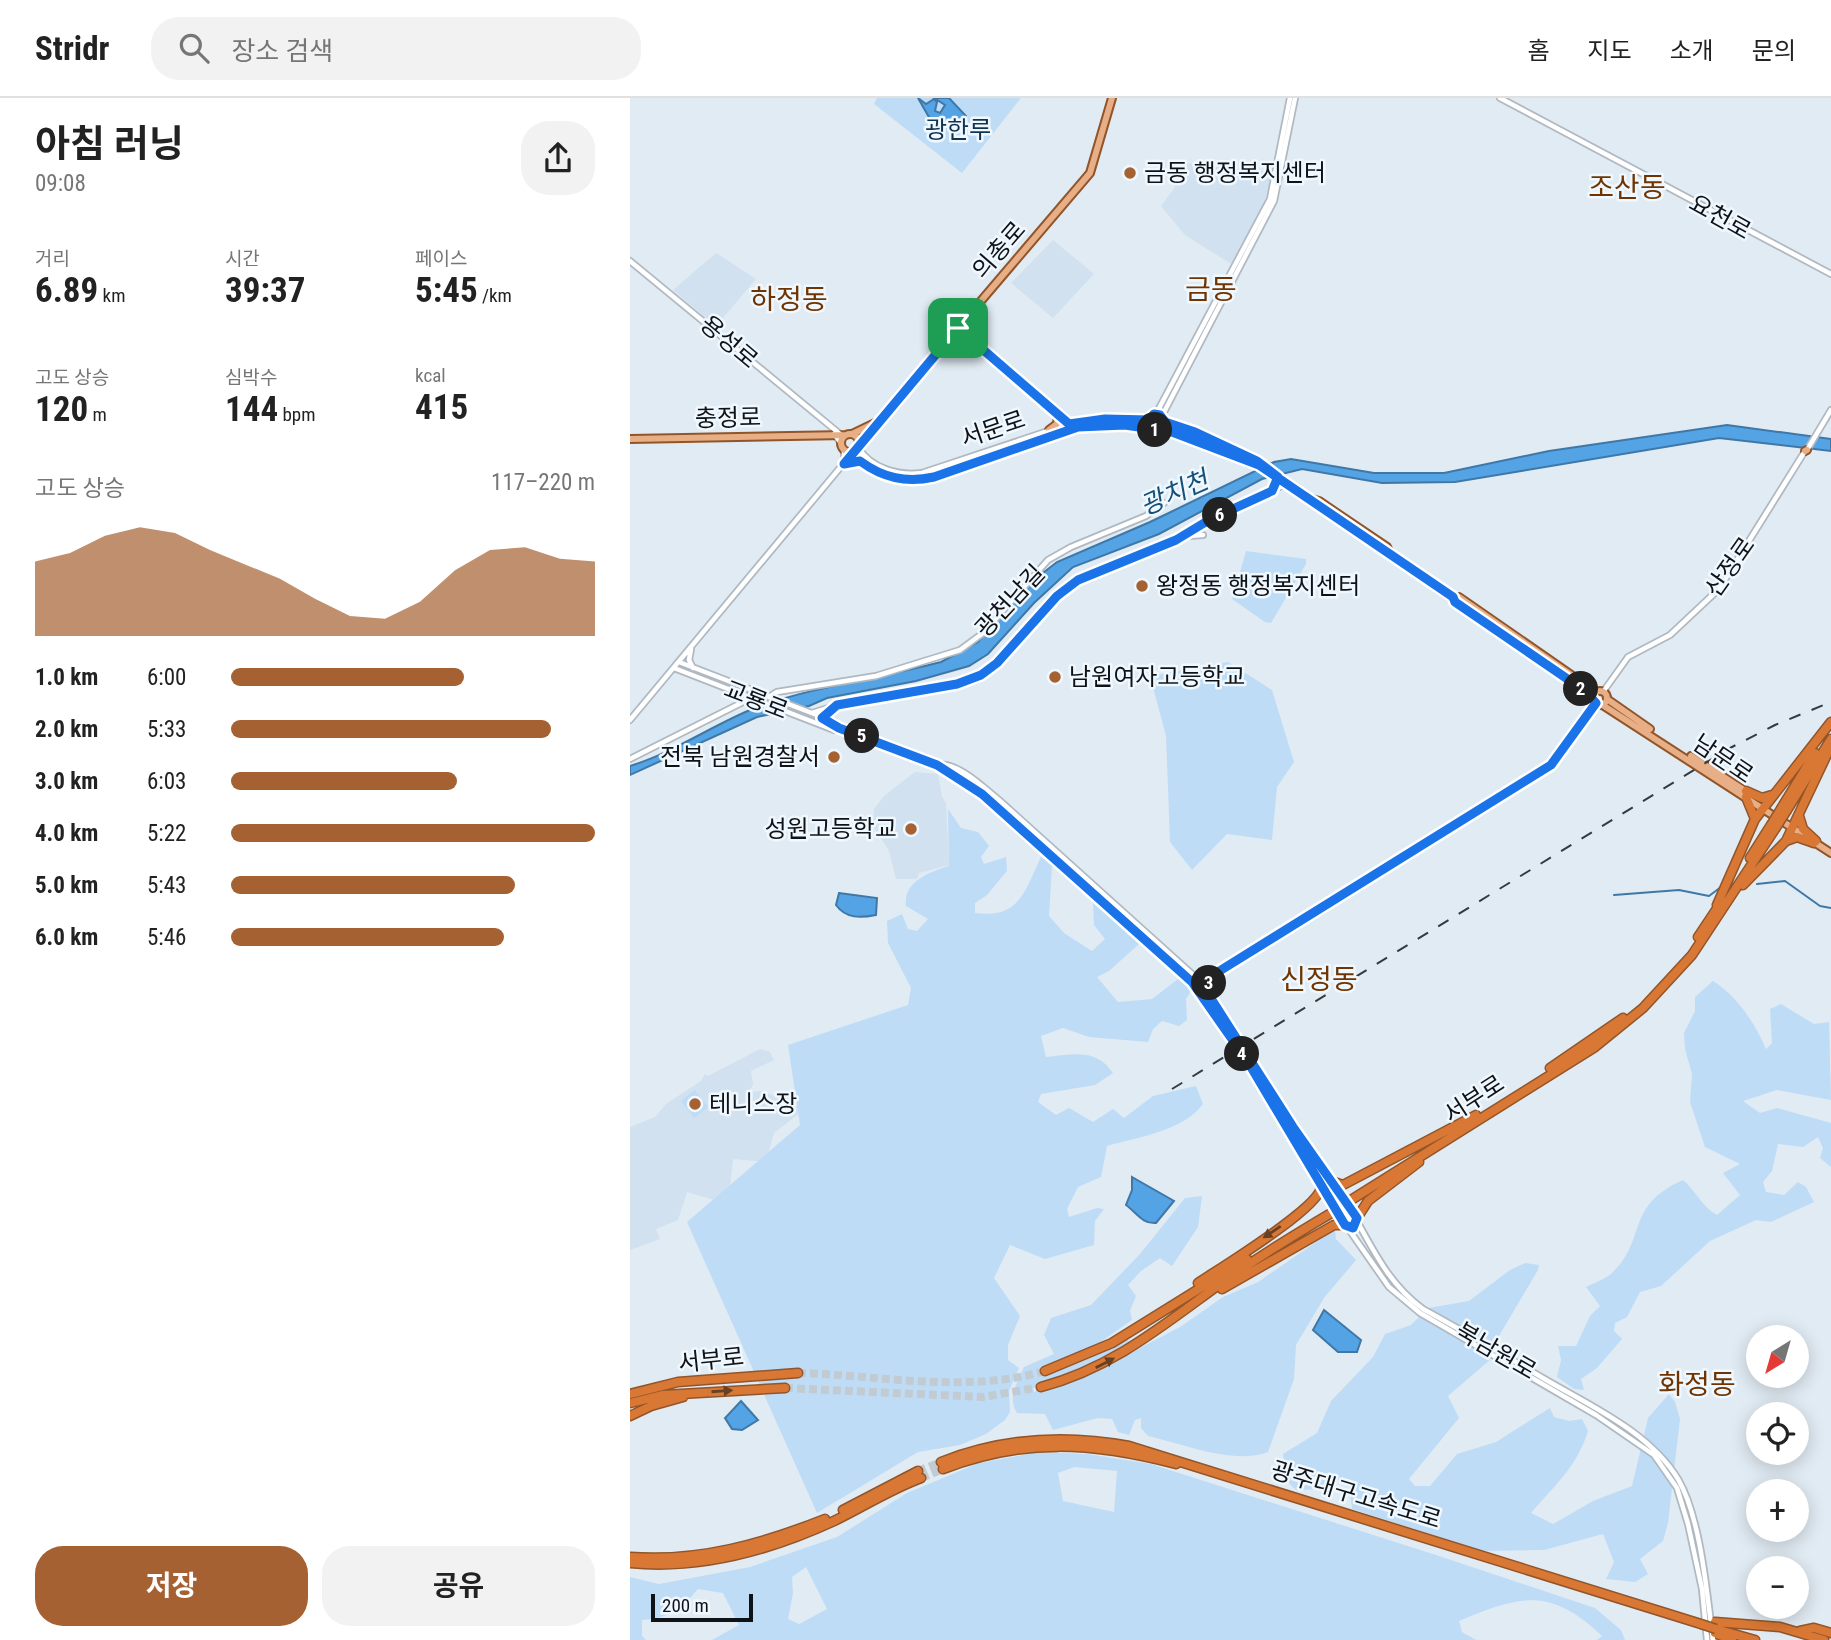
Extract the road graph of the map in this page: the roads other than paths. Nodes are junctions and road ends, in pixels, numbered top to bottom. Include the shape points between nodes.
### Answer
1 (1112, 98) edge
2 (1293, 98) edge
3 (1500, 98) edge
4 (630, 261) edge
5 (1831, 274) edge
6 (958, 328) junction
7 (1831, 410) edge
8 (1058, 414) junction
9 (1161, 418) junction
10 (878, 421) junction
11 (1150, 424) junction
12 (1071, 426) junction
13 (1049, 430) junction
14 (1160, 430) junction
15 (827, 435) junction
16 (630, 439) edge
17 (1211, 442) junction
18 (848, 444) junction
19 (860, 461) junction
20 (844, 464) junction
21 (875, 467) junction
22 (1277, 477) junction
23 (1288, 483) junction
24 (1272, 491) junction
25 (1164, 503) dead end
26 (1203, 535) dead end
27 (1182, 537) junction
28 (692, 645) junction
29 (679, 662) junction
30 (674, 668) junction
31 (693, 668) junction
32 (769, 697) junction
33 (752, 698) junction
34 (1599, 698) junction
35 (832, 706) junction
36 (811, 713) junction
37 (822, 718) junction
38 (630, 720) edge
39 (1831, 724) edge
40 (839, 728) junction
41 (1831, 739) edge
42 (1831, 746) edge
43 (630, 760) edge
44 (1746, 794) junction
45 (1772, 795) junction
46 (1763, 807) junction
47 (1784, 808) junction
48 (1799, 815) junction
49 (1755, 819) junction
50 (1793, 827) junction
51 (1786, 841) junction
52 (1817, 844) junction
53 (1831, 853) edge
54 (1711, 922) junction
55 (1213, 975) junction
56 (1198, 985) junction
57 (1210, 997) junction
58 (1235, 1040) junction
59 (1250, 1061) junction
60 (1478, 1117) junction
61 (1332, 1181) junction
62 (1321, 1187) junction
63 (1331, 1210) junction
64 (1358, 1219) junction
65 (1346, 1227) junction
66 (1164, 1327) junction
67 (1112, 1343) junction
68 (1045, 1371) tunnel mouth
69 (797, 1373) tunnel mouth
70 (1041, 1387) tunnel mouth
71 (785, 1388) tunnel mouth
72 (700, 1392) junction
73 (630, 1394) edge
74 (630, 1403) edge
75 (630, 1416) edge
76 (630, 1556) edge
77 (630, 1563) edge
78 (1701, 1624) junction
79 (1794, 1630) junction
80 (1713, 1633) edge
81 (1831, 1633) edge
82 (1734, 1640) edge
83 (1755, 1640) edge
84 (1824, 1640) edge

1 - 6 main road, 의총로 via 1090,173
2 - 9 street via 1275,201
3 - 5 street, 요천로
4 - 18 street, 용성로
6 - 8 main road
6 - 10 main road, 의총로
7 - 34 street, 산정로 via 1712,596 1670,635 1628,657
8 - 12 main road
8 - 13 main road via 1057,424
9 - 11 main road
9 - 14 main road
9 - 17 main road
10 - 18 main road
10 - 18 main road, 의총로
11 - 12 main road, 서문로 via 1105,419
11 - 14 main road, 서문로
12 - 13 street, 서문로
12 - 21 street, 서문로 via 923,479 889,477
13 - 21 street, 서문로 via 922,473
14 - 17 main road, 서문로
15 - 16 main road, 충정로
15 - 18 main road
15 - 18 main road, 충정로
17 - 22 main road, 남문로
18 - 19 street, 서문로
18 - 20 street
18 - 21 street
19 - 20 street
19 - 21 street, 서문로
20 - 28 street
22 - 23 main road, 남문로
22 - 24 street
23 - 24 street
23 - 34 main road, 남문로 via 1387,547 1390,554 1459,597
24 - 27 street
25 - 32 street, 광천남길 via 1146,516 1054,556 983,633 960,650 876,676
26 - 27 street
27 - 35 street via 1078,580 981,675 957,684
28 - 29 street
28 - 31 street
29 - 30 street
29 - 31 street, 교룡로
30 - 33 street, 교룡로
30 - 38 street
31 - 32 street, 교룡로
32 - 36 street, 교룡로
33 - 40 street, 교룡로 via 834,730
33 - 43 street
34 - 44 main road, 남문로
34 - 55 street via 1551,765
35 - 36 street
35 - 37 street
36 - 37 street, 교룡로
37 - 40 street, 교룡로
39 - 45 highway
39 - 47 highway, 서부로
40 - 56 street, 교룡로 via 937,765 990,801
41 - 47 highway, 서부로
42 - 48 highway
44 - 45 highway
44 - 46 main road, 남문로
44 - 49 highway
45 - 46 highway
46 - 49 highway
46 - 50 main road, 남문로
47 - 54 highway, 서부로, bridge
48 - 50 highway
48 - 52 highway via 1803,829
49 - 54 highway
50 - 51 highway
50 - 52 main road, 남문로
51 - 52 highway via 1797,837
51 - 54 highway
52 - 53 main road, 남문로
54 - 60 highway, 서부로 via 1674,977 1643,1008 1595,1047
55 - 56 street
55 - 57 street
56 - 57 street
56 - 58 street
57 - 58 street
58 - 59 street, bridge
59 - 61 street, 북남원로
59 - 62 street, 북남원로
60 - 61 highway via 1343,1185
60 - 63 highway, 서부로, bridge
60 - 64 highway via 1368,1201
61 - 62 street
61 - 64 street, 북남원로
62 - 65 street, 북남원로
62 -> 67 highway via 1319,1198 1295,1217
63 - 66 highway, 서부로
63 - 67 highway, 서부로
64 - 65 street via 1355,1227
64 - 80 street, 북남원로 via 1381,1266 1411,1300 1602,1412 1665,1461 1687,1497
65 - 66 highway via 1334,1225
65 - 80 street, 북남원로 via 1404,1301 1596,1415 1654,1455 1677,1488
70 -> 66 highway, 서부로 via 1108,1362
67 - 68 highway, 서부로
69 - 73 highway, 서부로 via 678,1382
72 -> 71 highway, 서부로
72 - 74 highway, 서부로
72 - 75 highway
76 - 77 highway via 688,1557 763,1543 920,1475 835,1520 765,1548 678,1564
78 - 78 highway, 광주대구고속도로 via 1129,1446 1030,1440 980,1448 942,1466 1022,1447 1123,1451
78 - 80 highway, 광주대구고속도로, bridge
79 - 80 highway
79 - 81 highway via 1814,1628
79 - 84 highway
80 - 82 highway, 광주대구고속도로
80 - 83 highway, 광주대구고속도로

